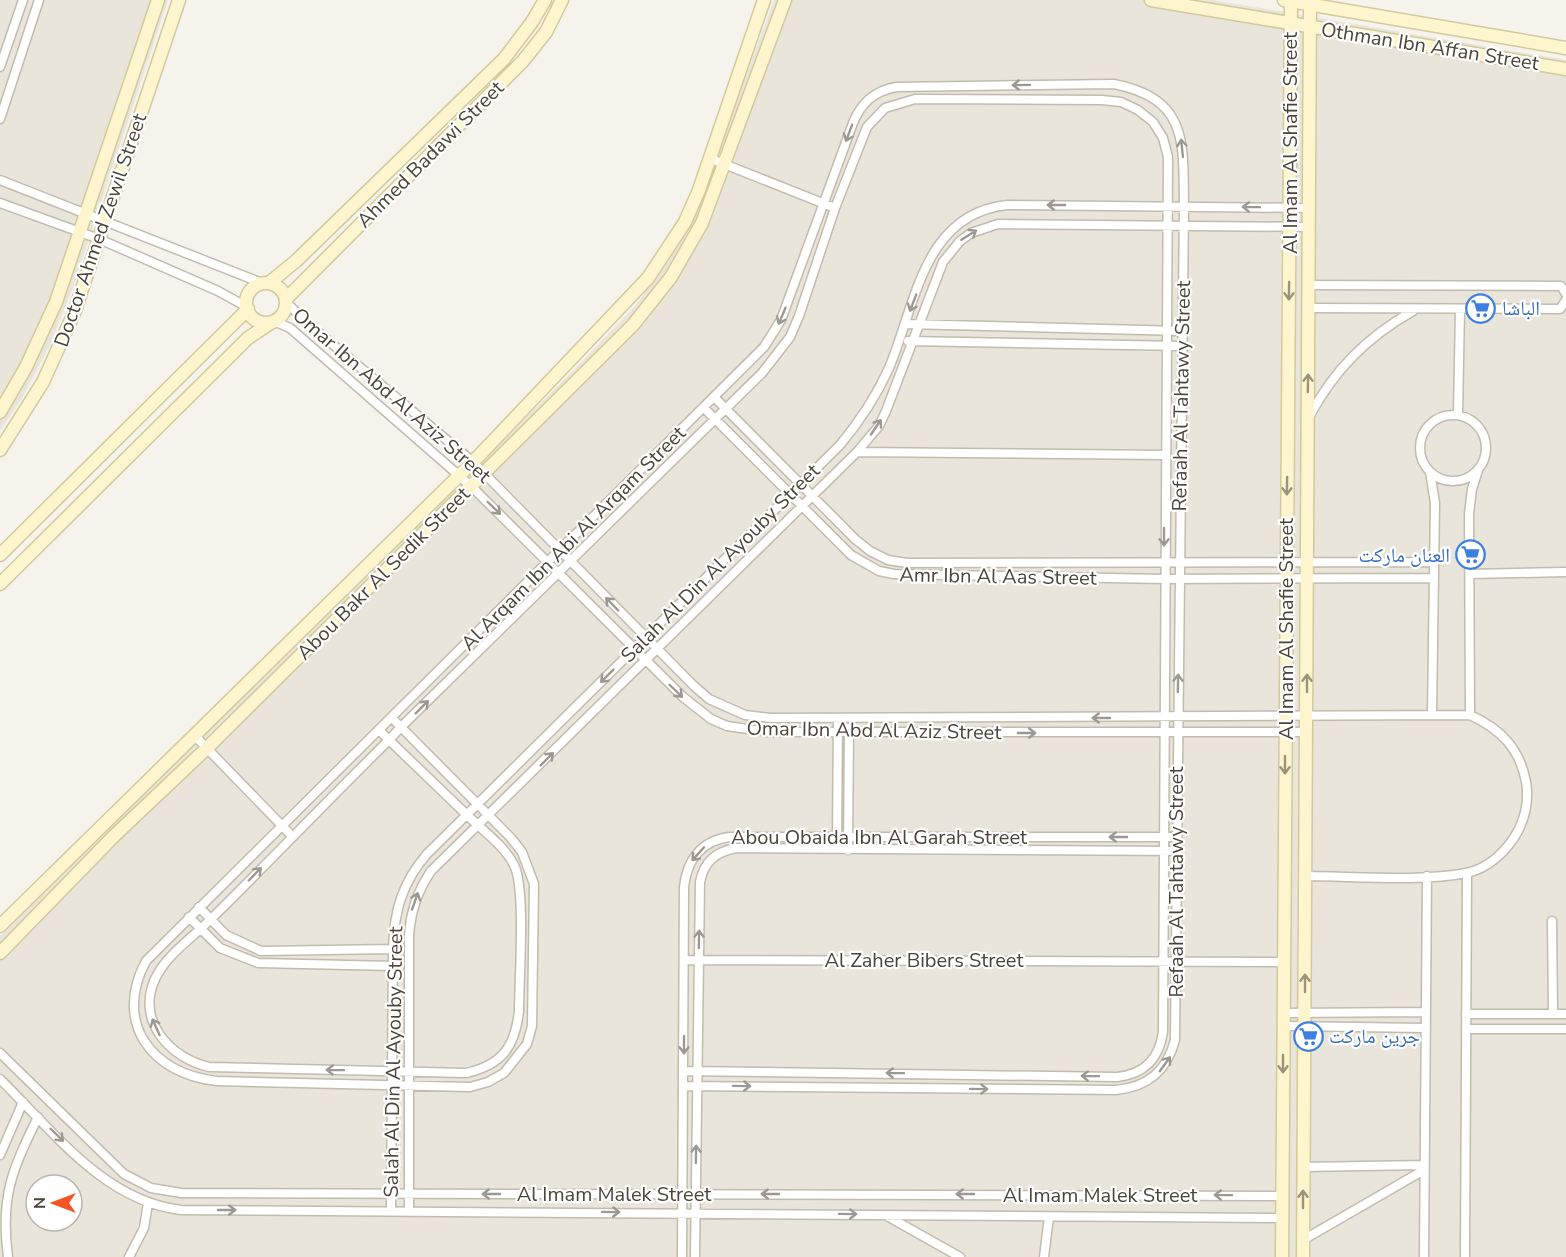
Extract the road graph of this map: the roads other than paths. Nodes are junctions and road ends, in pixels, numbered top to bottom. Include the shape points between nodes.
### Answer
1 (22, 0) edge
2 (39, 0) edge
3 (158, 0) edge
4 (178, 0) edge
5 (545, 0) edge
6 (562, 0) edge
7 (764, 0) edge
8 (785, 0) edge
9 (1151, 0) edge
10 (1287, 1) edge
11 (1310, 4) junction
12 (1290, 23) junction
13 (1310, 26) junction
14 (1566, 48) edge
15 (0, 67) edge
16 (1566, 69) edge
17 (1069, 84) junction
18 (1069, 100) junction
19 (0, 119) edge
20 (709, 158) junction
21 (724, 164) junction
22 (0, 180) edge
23 (0, 202) edge
24 (822, 203) junction
25 (1168, 206) junction
26 (1184, 206) junction
27 (835, 208) junction
28 (1290, 208) junction
29 (1309, 208) junction
30 (87, 212) junction
31 (106, 220) junction
32 (1167, 225) junction
33 (1184, 225) junction
34 (1289, 226) junction
35 (1309, 227) junction
36 (80, 232) junction
37 (99, 239) junction
38 (265, 283) junction
39 (1309, 285) junction
40 (1566, 294) edge
41 (286, 300) junction
42 (1566, 300) edge
43 (247, 308) junction
44 (1309, 308) junction
45 (1460, 309) junction
46 (1415, 310) junction
47 (273, 321) junction
48 (905, 324) junction
49 (920, 324) junction
50 (1165, 330) junction
51 (1182, 331) junction
52 (899, 341) junction
53 (914, 341) junction
54 (1165, 346) junction
55 (1181, 346) junction
56 (714, 397) junction
57 (704, 408) junction
58 (725, 409) junction
59 (0, 412) edge
60 (1458, 415) junction
61 (715, 419) junction
62 (1308, 420) junction
63 (0, 450) edge
64 (858, 452) junction
65 (1164, 455) junction
66 (473, 462) junction
67 (1478, 470) junction
68 (1430, 472) junction
69 (484, 473) junction
70 (460, 476) junction
71 (800, 483) junction
72 (471, 486) junction
73 (789, 494) junction
74 (813, 497) junction
75 (803, 508) junction
76 (559, 550) junction
77 (0, 555) edge
78 (548, 561) junction
79 (570, 561) junction
80 (1434, 562) junction
81 (1286, 563) junction
82 (1307, 563) junction
83 (1164, 564) junction
84 (1179, 564) junction
85 (559, 572) junction
86 (1566, 572) edge
87 (1470, 574) junction
88 (1286, 578) junction
89 (1307, 578) junction
90 (1434, 578) junction
91 (1164, 579) junction
92 (1179, 579) junction
93 (0, 584) edge
94 (645, 638) junction
95 (634, 649) junction
96 (657, 651) junction
97 (646, 661) junction
98 (1432, 714) junction
99 (1470, 715) junction
100 (1285, 716) junction
101 (1306, 716) junction
102 (1164, 717) junction
103 (1177, 717) junction
104 (392, 718) junction
105 (838, 719) junction
106 (849, 719) junction
107 (401, 728) junction
108 (379, 730) junction
109 (838, 732) junction
110 (1285, 732) junction
111 (1306, 732) junction
112 (849, 733) junction
113 (1164, 734) junction
114 (1177, 734) junction
115 (194, 735) junction
116 (389, 740) junction
117 (207, 748) junction
118 (477, 804) junction
119 (466, 815) junction
120 (489, 816) junction
121 (281, 825) junction
122 (479, 827) junction
123 (292, 836) junction
124 (837, 836) junction
125 (848, 836) junction
126 (1163, 837) junction
127 (1177, 837) junction
128 (837, 850) junction
129 (848, 850) junction
130 (1163, 851) junction
131 (1177, 851) junction
132 (1467, 873) junction
133 (1305, 876) junction
134 (1427, 876) junction
135 (199, 908) junction
136 (189, 917) junction
137 (210, 921) junction
138 (1552, 921) dead end
139 (0, 926) edge
140 (200, 930) junction
141 (393, 949) junction
142 (0, 953) edge
143 (684, 960) junction
144 (699, 960) junction
145 (1163, 960) junction
146 (1176, 961) junction
147 (1283, 962) junction
148 (393, 966) junction
149 (1426, 1012) junction
150 (1283, 1013) junction
151 (1304, 1013) junction
152 (1466, 1014) junction
153 (1553, 1014) junction
154 (1566, 1014) edge
155 (1283, 1026) junction
156 (1304, 1027) junction
157 (1426, 1028) junction
158 (1466, 1029) junction
159 (1566, 1029) edge
160 (0, 1053) edge
161 (256, 1068) junction
162 (393, 1071) junction
163 (683, 1071) junction
164 (697, 1071) junction
165 (410, 1072) junction
166 (942, 1073) junction
167 (0, 1079) edge
168 (256, 1083) junction
169 (393, 1086) junction
170 (683, 1086) junction
171 (697, 1086) junction
172 (410, 1087) junction
173 (942, 1088) junction
174 (23, 1102) junction
175 (38, 1118) junction
176 (0, 1155) edge
177 (1304, 1167) junction
178 (1424, 1168) junction
179 (391, 1193) junction
180 (409, 1194) junction
181 (683, 1194) junction
182 (696, 1194) junction
183 (1282, 1196) junction
184 (148, 1203) junction
185 (391, 1210) junction
186 (409, 1210) junction
187 (683, 1213) junction
188 (696, 1213) junction
189 (885, 1215) junction
190 (1049, 1217) junction
191 (1282, 1218) junction
192 (1303, 1240) junction
193 (8, 1257) edge
194 (129, 1257) edge
195 (682, 1257) edge
196 (695, 1257) edge
197 (960, 1257) edge
198 (1044, 1257) edge
199 (1282, 1257) edge
200 (1303, 1257) edge
201 (1424, 1257) edge
202 (1465, 1257) edge

1 - 15 street
2 - 19 street
3 - 30 street, Doctor Ahmed Zewil Street
4 - 31 street, Doctor Ahmed Zewil Street
5 - 38 street, Ahmed Badawi Street via 504,59 296,261
6 - 41 street, Ahmed Badawi Street via 546,32 523,61
7 - 20 street
8 - 21 street
9 - 12 street, Othman Ibn Affan Street
10 - 11 street, Othman Ibn Affan Street
10 - 12 street, Al Imam Al Shafie Street
11 - 13 street, Al Imam Al Shafie Street
11 - 14 street, Othman Ibn Affan Street
12 - 13 street, Othman Ibn Affan Street
12 - 28 street, Al Imam Al Shafie Street
13 - 16 street, Othman Ibn Affan Street
13 - 29 street, Al Imam Al Shafie Street
17 - 18 street
17 -> 24 street, Al Arqam Ibn Abi Al Arqam Street via 896,87 875,94 858,111
26 -> 17 street, Al Arqam Ibn Abi Al Arqam Street via 1182,143 1178,125 1169,113 1139,89 1114,84
18 - 25 street, Al Arqam Ibn Abi Al Arqam Street via 1121,102 1153,122 1168,157
18 - 27 street, Al Arqam Ibn Abi Al Arqam Street via 915,99 885,108 867,127
20 - 21 street
20 - 66 street, Abou Bakr Al Sedik Street via 685,222 648,278
21 - 24 street
21 - 69 street, Abou Bakr Al Sedik Street via 702,223 671,277 633,325
22 - 30 street
23 - 36 street
24 - 27 street
24 -> 56 street, Al Arqam Ibn Abi Al Arqam Street via 774,334
25 - 26 street, Salah Al Din Al Ayouby Street
25 - 32 street, Refaah Al Tahtawy Street
25 -> 48 street, Salah Al Din Al Ayouby Street via 1007,205 979,211 955,225 937,246
28 -> 26 street, Salah Al Din Al Ayouby Street
26 - 33 street, Refaah Al Tahtawy Street
27 - 58 street, Al Arqam Ibn Abi Al Arqam Street via 790,337 762,373
28 - 29 street, Salah Al Din Al Ayouby Street
28 - 34 street, Al Imam Al Shafie Street
29 - 35 street, Al Imam Al Shafie Street
30 - 31 street
30 - 36 street, Doctor Ahmed Zewil Street
31 - 37 street, Doctor Ahmed Zewil Street
31 - 38 street
32 - 33 street, Salah Al Din Al Ayouby Street
49 -> 32 street, Salah Al Din Al Ayouby Street via 951,251 984,227
32 - 50 street, Refaah Al Tahtawy Street
33 - 34 street, Salah Al Din Al Ayouby Street
33 - 51 street, Refaah Al Tahtawy Street
34 - 35 street, Salah Al Din Al Ayouby Street
34 -> 81 street, Al Imam Al Shafie Street
35 - 39 street, Al Imam Al Shafie Street
36 - 37 street
36 - 59 street, Doctor Ahmed Zewil Street via 42,335
37 - 43 street via 218,291
37 - 63 street, Doctor Ahmed Zewil Street via 60,348
38 - 41 street via 278,287
38 - 43 street via 248,295
39 - 40 street via 1561,286
39 - 44 street, Al Imam Al Shafie Street
41 - 47 street via 283,313
41 - 66 street, Omar Ibn Abd Al Aziz Street via 306,322
42 - 45 street via 1560,309
43 - 47 street via 255,319
43 - 77 street
44 - 46 street
62 -> 44 street, Al Imam Al Shafie Street
45 - 46 street
45 - 60 street
46 - 62 street via 1385,327 1352,355 1334,375
47 - 70 street, Omar Ibn Abd Al Aziz Street via 290,328
47 - 93 street via 248,338
48 - 49 street
48 - 52 street, Salah Al Din Al Ayouby Street
49 - 50 street
49 - 53 street, Salah Al Din Al Ayouby Street
50 - 51 street
50 - 54 street, Refaah Al Tahtawy Street
51 - 55 street, Refaah Al Tahtawy Street
52 - 53 street
52 - 71 street, Salah Al Din Al Ayouby Street via 860,421
53 - 54 street
64 -> 53 street, Salah Al Din Al Ayouby Street via 879,426
54 - 55 street
54 - 65 street, Refaah Al Tahtawy Street
55 - 84 street, Refaah Al Tahtawy Street
56 - 57 street, Al Arqam Ibn Abi Al Arqam Street
56 - 58 street, Amr Ibn Al Aas Street
57 - 61 street, Amr Ibn Al Aas Street
57 - 76 street, Al Arqam Ibn Abi Al Arqam Street
58 - 61 street, Al Arqam Ibn Abi Al Arqam Street
58 - 71 street, Amr Ibn Al Aas Street
60 - 67 street via 1474,422 1484,437 1486,454
60 - 68 street via 1437,419 1424,434 1421,454
61 - 73 street, Amr Ibn Al Aas Street
61 - 79 street, Al Arqam Ibn Abi Al Arqam Street
62 - 82 street, Al Imam Al Shafie Street
64 - 65 street
64 - 74 street, Salah Al Din Al Ayouby Street
65 -> 83 street, Refaah Al Tahtawy Street
66 - 69 street, Omar Ibn Abd Al Aziz Street
66 - 70 street, Abou Bakr Al Sedik Street
67 - 68 street via 1454,481
67 - 87 street via 1470,501
68 - 80 street via 1435,503
69 - 72 street, Abou Bakr Al Sedik Street
69 - 76 street, Omar Ibn Abd Al Aziz Street
70 - 72 street, Omar Ibn Abd Al Aziz Street
70 - 115 street, Abou Bakr Al Sedik Street
71 - 73 street, Salah Al Din Al Ayouby Street
71 - 74 street, Amr Ibn Al Aas Street
72 -> 78 street, Omar Ibn Abd Al Aziz Street
72 - 117 street, Abou Bakr Al Sedik Street
73 - 75 street, Amr Ibn Al Aas Street
73 - 94 street, Salah Al Din Al Ayouby Street
74 - 75 street, Salah Al Din Al Ayouby Street
74 - 83 street, Amr Ibn Al Aas Street via 855,539 888,560
75 - 91 street, Amr Ibn Al Aas Street via 851,555 894,574
75 - 96 street, Salah Al Din Al Ayouby Street
76 - 78 street, Al Arqam Ibn Abi Al Arqam Street
76 - 79 street, Omar Ibn Abd Al Aziz Street
78 - 85 street, Omar Ibn Abd Al Aziz Street
78 - 104 street, Al Arqam Ibn Abi Al Arqam Street
79 - 85 street, Al Arqam Ibn Abi Al Arqam Street
94 -> 79 street, Omar Ibn Abd Al Aziz Street
80 - 82 street, Amr Ibn Al Aas Street
80 - 90 street
81 - 82 street, Amr Ibn Al Aas Street
81 - 84 street, Amr Ibn Al Aas Street
81 - 88 street, Al Imam Al Shafie Street
82 - 89 street, Al Imam Al Shafie Street
83 - 84 street, Amr Ibn Al Aas Street
83 - 91 street, Refaah Al Tahtawy Street
84 - 92 street, Refaah Al Tahtawy Street
85 - 95 street, Omar Ibn Abd Al Aziz Street
107 -> 85 street, Al Arqam Ibn Abi Al Arqam Street
86 - 87 street
87 - 99 street
88 - 89 street, Amr Ibn Al Aas Street
88 - 92 street, Amr Ibn Al Aas Street
88 - 100 street, Al Imam Al Shafie Street
89 - 90 street, Amr Ibn Al Aas Street
101 -> 89 street, Al Imam Al Shafie Street
90 - 98 street
91 - 92 street, Amr Ibn Al Aas Street
91 - 102 street, Refaah Al Tahtawy Street
103 -> 92 street, Refaah Al Tahtawy Street
94 - 95 street, Salah Al Din Al Ayouby Street
94 - 96 street, Omar Ibn Abd Al Aziz Street
95 - 97 street, Omar Ibn Abd Al Aziz Street
95 -> 118 street, Salah Al Din Al Ayouby Street
96 - 97 street, Salah Al Din Al Ayouby Street
96 - 105 street, Omar Ibn Abd Al Aziz Street via 709,699 745,715
97 -> 109 street, Omar Ibn Abd Al Aziz Street via 697,708 728,726 767,732
120 -> 97 street, Salah Al Din Al Ayouby Street
98 - 99 street, Omar Ibn Abd Al Aziz Street
98 - 101 street, Omar Ibn Abd Al Aziz Street
99 - 132 street via 1488,723 1515,750 1525,777 1527,805 1513,841 1500,855
100 - 101 street, Omar Ibn Abd Al Aziz Street
100 - 103 street, Omar Ibn Abd Al Aziz Street
100 - 110 street, Al Imam Al Shafie Street
101 - 111 street, Al Imam Al Shafie Street
102 - 103 street, Omar Ibn Abd Al Aziz Street
102 -> 106 street, Omar Ibn Abd Al Aziz Street
102 - 113 street, Refaah Al Tahtawy Street
103 - 114 street, Refaah Al Tahtawy Street
104 - 107 street, Al Arqam Ibn Abi Al Arqam Street
104 - 108 street, Al Arqam Ibn Abi Al Arqam Street
105 - 106 street, Omar Ibn Abd Al Aziz Street
105 - 109 street
106 - 112 street
107 - 116 street, Al Arqam Ibn Abi Al Arqam Street
107 - 118 street, Al Arqam Ibn Abi Al Arqam Street
108 - 116 street, Al Arqam Ibn Abi Al Arqam Street
108 - 121 street, Al Arqam Ibn Abi Al Arqam Street
109 - 112 street, Omar Ibn Abd Al Aziz Street
109 - 124 street
110 - 111 street, Omar Ibn Abd Al Aziz Street
110 - 114 street, Omar Ibn Abd Al Aziz Street
110 -> 147 street, Al Imam Al Shafie Street
111 - 133 street, Al Imam Al Shafie Street
112 -> 113 street, Omar Ibn Abd Al Aziz Street
112 - 125 street
113 - 114 street, Omar Ibn Abd Al Aziz Street
113 - 126 street, Refaah Al Tahtawy Street
114 - 127 street, Refaah Al Tahtawy Street
115 - 117 street
115 - 139 street, Abou Bakr Al Sedik Street
116 - 119 street, Al Arqam Ibn Abi Al Arqam Street
116 - 123 street, Al Arqam Ibn Abi Al Arqam Street
117 - 121 street
117 - 142 street, Abou Bakr Al Sedik Street
118 - 119 street, Salah Al Din Al Ayouby Street
118 - 120 street, Al Arqam Ibn Abi Al Arqam Street
119 - 122 street, Al Arqam Ibn Abi Al Arqam Street
119 - 141 street, Salah Al Din Al Ayouby Street via 426,854 405,884 394,919
120 - 122 street, Salah Al Din Al Ayouby Street
120 - 172 street, Al Arqam Ibn Abi Al Arqam Street via 522,852 534,884 532,1026 527,1044 504,1072 488,1082 470,1087
121 - 123 street
121 - 135 street, Al Arqam Ibn Abi Al Arqam Street
165 -> 122 street, Salah Al Din Al Ayouby Street via 412,908 431,871
122 - 165 street, Al Arqam Ibn Abi Al Arqam Street via 504,851 519,877 517,1031 508,1049 482,1070
137 -> 123 street, Al Arqam Ibn Abi Al Arqam Street
124 - 125 street, Abou Obaida Ibn Al Garah Street
124 - 128 street
124 -> 143 street, Abou Obaida Ibn Al Garah Street via 729,837 707,844 690,862 686,874
126 -> 125 street, Abou Obaida Ibn Al Garah Street
125 - 129 street
126 - 127 street, Abou Obaida Ibn Al Garah Street
126 - 130 street, Refaah Al Tahtawy Street
127 - 131 street, Refaah Al Tahtawy Street
128 - 129 street, Abou Obaida Ibn Al Garah Street
144 -> 128 street, Abou Obaida Ibn Al Garah Street via 700,882 711,858 736,848
129 - 130 street, Abou Obaida Ibn Al Garah Street
130 - 131 street, Abou Obaida Ibn Al Garah Street
130 - 145 street, Refaah Al Tahtawy Street
131 - 146 street, Refaah Al Tahtawy Street
132 - 134 street
132 - 152 street
133 - 134 street
151 -> 133 street, Al Imam Al Shafie Street
134 - 149 street
135 - 136 street, Al Arqam Ibn Abi Al Arqam Street
135 - 137 street
136 - 140 street
136 - 168 street, Al Arqam Ibn Abi Al Arqam Street via 146,960 133,994 135,1019 148,1047 173,1070 202,1080
137 - 140 street, Al Arqam Ibn Abi Al Arqam Street
137 - 141 street via 237,942 261,951
138 - 153 street
140 - 148 street via 220,948 258,963
161 -> 140 street, Al Arqam Ibn Abi Al Arqam Street via 196,1064 174,1050 154,1026 150,1002 155,979
141 - 148 street, Salah Al Din Al Ayouby Street
143 - 144 street, Al Zaher Bibers Street
143 -> 163 street, Abou Obaida Ibn Al Garah Street
144 - 145 street, Al Zaher Bibers Street
144 - 164 street, Abou Obaida Ibn Al Garah Street
145 - 146 street, Al Zaher Bibers Street
145 -> 166 street, Refaah Al Tahtawy Street via 1164,1032 1154,1060 1142,1070 1117,1077
146 - 147 street, Al Zaher Bibers Street
173 -> 146 street, Refaah Al Tahtawy Street via 1116,1090 1147,1082 1161,1071 1175,1040
147 - 150 street, Al Imam Al Shafie Street
148 - 162 street, Salah Al Din Al Ayouby Street
149 - 151 street
149 - 157 street
150 - 151 street
150 - 155 street, Al Imam Al Shafie Street
151 - 156 street, Al Imam Al Shafie Street
152 - 153 street
152 - 158 street
153 - 154 street
155 - 156 street
155 -> 183 street, Al Imam Al Shafie Street
156 - 157 street
156 - 177 street, Al Imam Al Shafie Street
157 - 178 street
158 - 159 street
158 - 202 street
160 - 179 street, Al Imam Malek Street via 112,1164 151,1188 196,1194
162 -> 161 street, Al Arqam Ibn Abi Al Arqam Street
161 - 168 street
162 - 165 street, Al Arqam Ibn Abi Al Arqam Street
162 - 169 street, Salah Al Din Al Ayouby Street
163 - 164 street, Refaah Al Tahtawy Street
163 - 170 street, Abou Obaida Ibn Al Garah Street
166 -> 164 street, Refaah Al Tahtawy Street
164 - 171 street, Abou Obaida Ibn Al Garah Street
165 - 172 street, Salah Al Din Al Ayouby Street
166 - 173 street
167 - 174 street, Al Imam Malek Street
168 - 169 street, Al Arqam Ibn Abi Al Arqam Street
169 - 172 street, Al Arqam Ibn Abi Al Arqam Street
169 - 179 street, Salah Al Din Al Ayouby Street
170 - 171 street, Refaah Al Tahtawy Street
170 - 181 street, Abou Obaida Ibn Al Garah Street
171 -> 173 street, Refaah Al Tahtawy Street
182 -> 171 street, Abou Obaida Ibn Al Garah Street
172 - 180 street, Salah Al Din Al Ayouby Street
174 - 175 street, Al Imam Malek Street
174 - 176 street
175 -> 184 street, Al Imam Malek Street via 118,1190
175 - 193 street via 9,1180 5,1202
177 - 178 street
192 -> 177 street, Al Imam Al Shafie Street
178 - 192 street
178 - 201 street
179 - 180 street, Al Imam Malek Street
179 - 185 street, Salah Al Din Al Ayouby Street
181 -> 180 street, Al Imam Malek Street
180 - 186 street, Salah Al Din Al Ayouby Street
181 - 182 street, Al Imam Malek Street
181 - 187 street, Abou Obaida Ibn Al Garah Street
183 -> 182 street, Al Imam Malek Street
182 - 188 street, Abou Obaida Ibn Al Garah Street
183 - 191 street, Al Imam Al Shafie Street
184 -> 185 street, Al Imam Malek Street via 181,1210
184 - 194 street via 144,1228
185 - 186 street, Al Imam Malek Street
186 -> 187 street, Al Imam Malek Street
187 - 188 street, Al Imam Malek Street
187 - 195 street, Abou Obaida Ibn Al Garah Street
188 -> 189 street, Al Imam Malek Street
188 - 196 street, Abou Obaida Ibn Al Garah Street
189 - 190 street, Al Imam Malek Street
189 - 197 street
190 - 191 street, Al Imam Malek Street
190 - 198 street
191 - 199 street, Al Imam Al Shafie Street
192 - 200 street, Al Imam Al Shafie Street

